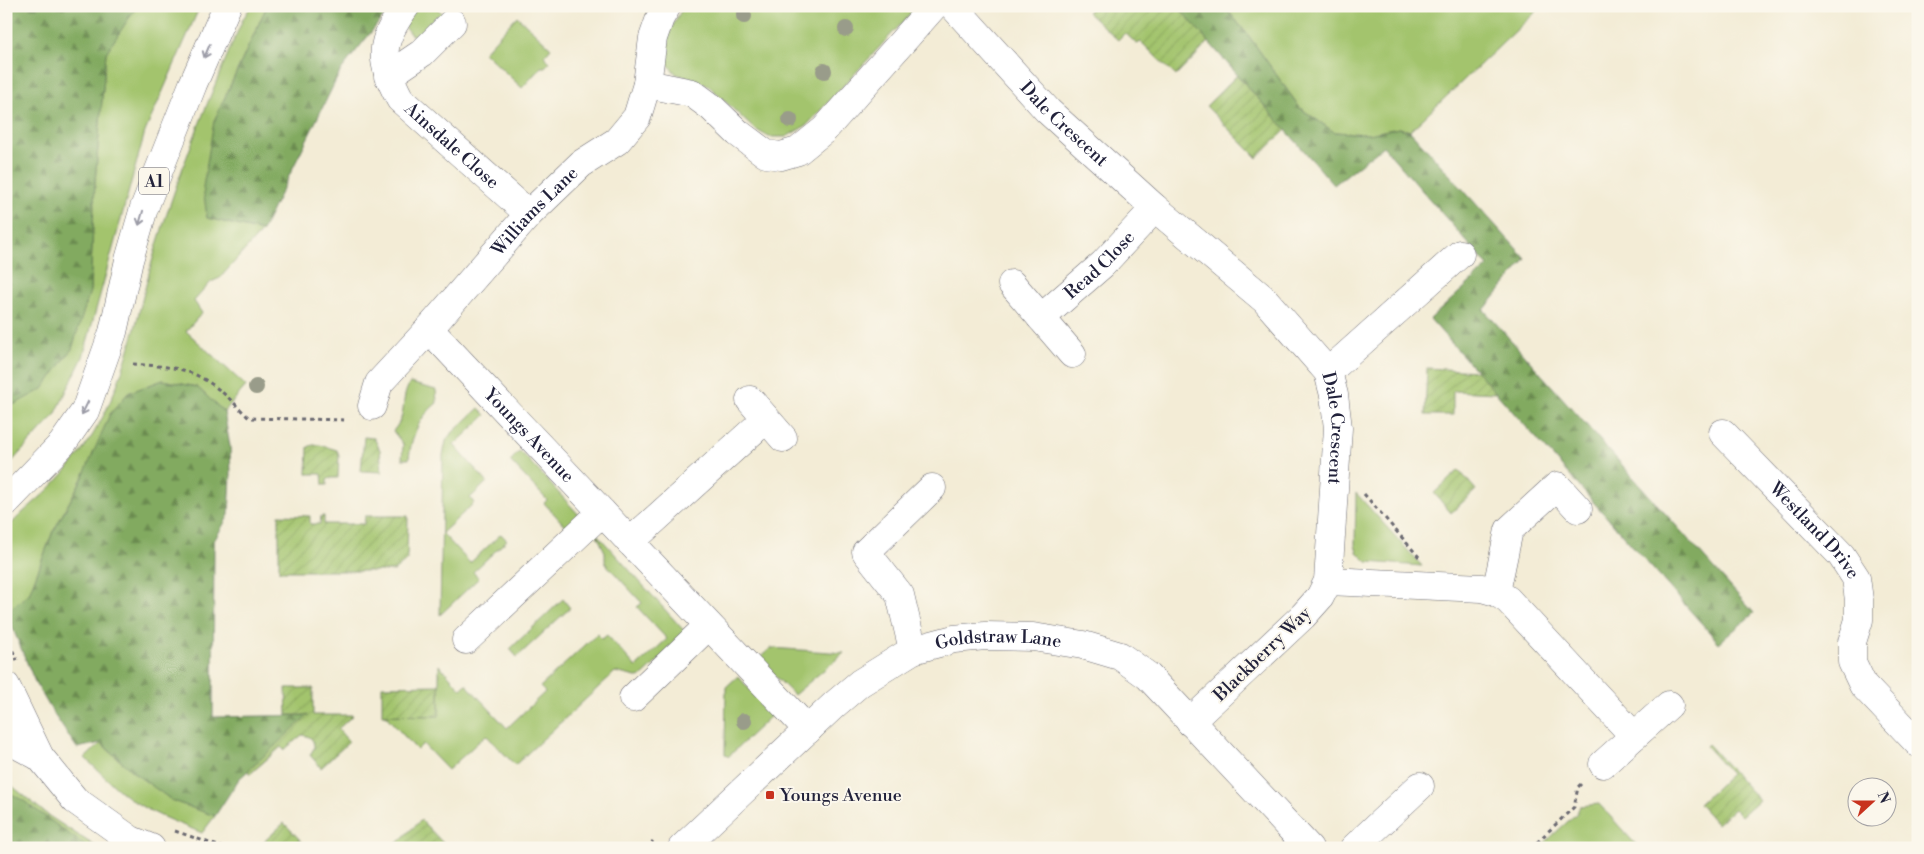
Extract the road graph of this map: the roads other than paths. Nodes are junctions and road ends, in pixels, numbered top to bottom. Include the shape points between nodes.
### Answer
1 (227, 6) edge
2 (406, 6) edge
3 (667, 6) edge
4 (934, 6) edge
5 (953, 6) edge
6 (452, 23) dead end
7 (387, 73) junction
8 (647, 84) junction
9 (1155, 208) junction
10 (528, 214) junction
11 (1460, 254) dead end
12 (1012, 284) dead end
13 (1041, 318) junction
14 (429, 329) junction
15 (1072, 354) dead end
16 (1328, 372) junction
17 (372, 406) road end
18 (766, 419) dead end
19 (1723, 433) dead end
20 (932, 488) dead end
21 (6, 502) edge
22 (1578, 510) dead end
23 (602, 512) junction
24 (630, 542) junction
25 (1328, 581) junction
26 (1496, 592) junction
27 (708, 626) junction
28 (466, 640) dead end
29 (912, 650) junction
30 (6, 686) edge
31 (633, 698) dead end
32 (1669, 705) dead end
33 (1190, 722) junction
34 (808, 730) junction
35 (1634, 736) junction
36 (6, 739) edge
37 (1918, 743) edge
38 (40, 757) junction
39 (1603, 764) road end
40 (1420, 786) dead end
41 (159, 838) edge
42 (682, 848) edge
43 (1309, 848) edge
44 (1354, 848) edge

1 -> 21 main road, A1 via 144,208 113,332 84,411 62,444
2 - 7 main road via 392,25 384,52
3 - 8 main road, Williams Lane via 653,38
4 - 8 main road via 824,130 798,151 781,156 766,154 692,93
5 - 9 main road, Dale Crescent via 1048,111
6 - 7 main road via 422,53
7 - 10 main road, Ainsdale Close via 400,99
8 - 10 main road, Williams Lane via 637,117 617,140 581,164
9 - 13 main road, Read Close via 1103,264
9 - 16 main road, Dale Crescent via 1265,300
10 - 14 main road, Williams Lane
11 - 16 main road
12 - 13 main road
13 - 15 main road
14 - 17 main road, Williams Lane via 379,383
14 - 23 main road, Youngs Avenue
16 - 25 main road, Dale Crescent via 1338,428
18 - 24 main road
19 - 37 main road, Westland Drive via 1841,555 1856,578 1859,620 1852,642 1852,662 1863,685
20 - 29 main road via 866,552 900,595
22 - 26 main road via 1557,486 1509,530
23 - 24 main road, Youngs Avenue
23 - 28 main road
24 - 27 main road, Youngs Avenue
25 - 26 main road via 1482,588
25 - 33 main road, Blackberry Way via 1320,597 1303,616
26 - 35 main road via 1508,600
27 - 31 main road
27 - 34 main road, Youngs Avenue
29 - 33 main road, Goldstraw Lane via 954,639 985,636 1033,636 1083,645 1120,656 1148,676
29 - 34 main road, Goldstraw Lane via 860,683
30 - 38 main road
32 - 35 main road
33 - 43 main road, Goldstraw Lane
34 - 42 main road, Goldstraw Lane
35 - 39 main road
36 - 38 main road
38 - 41 main road via 75,800 131,840
40 - 44 main road

